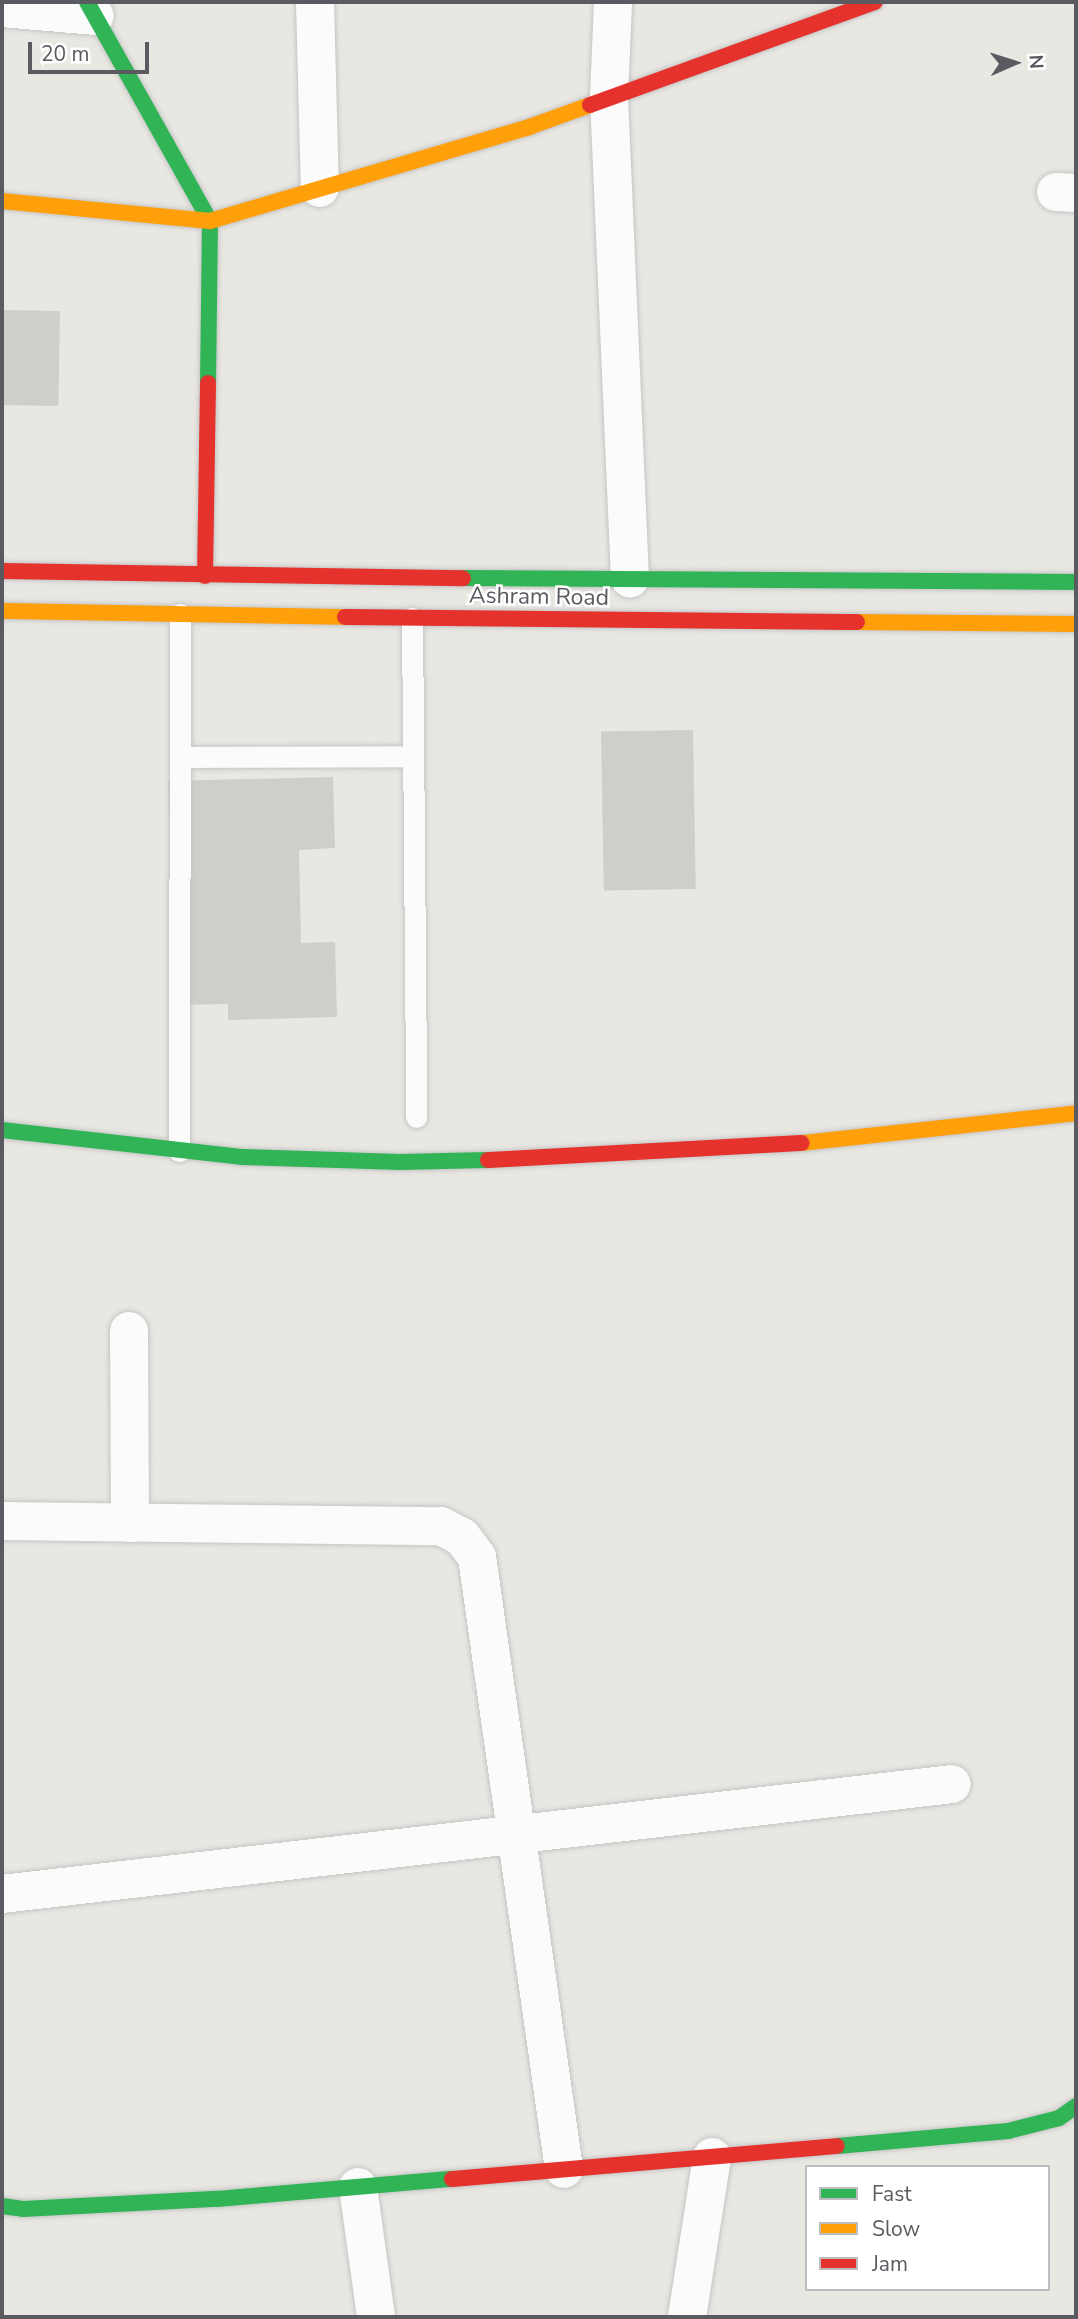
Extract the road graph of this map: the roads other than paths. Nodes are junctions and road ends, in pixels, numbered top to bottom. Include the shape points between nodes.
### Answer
1 (315, 2) edge
2 (612, 2) edge
3 (875, 2) edge
4 (2, 8) edge
5 (91, 9) edge
6 (609, 98) junction
7 (320, 188) junction
8 (2, 201) edge
9 (209, 221) junction
10 (2, 571) edge
11 (205, 576) junction
12 (630, 579) junction
13 (1076, 582) edge
14 (2, 611) edge
15 (180, 614) junction
16 (412, 618) junction
17 (1076, 624) edge
18 (413, 756) junction
19 (180, 757) junction
20 (1076, 1113) edge
21 (416, 1117) dead end
22 (2, 1130) edge
23 (179, 1151) junction
24 (130, 1331) dead end
25 (2, 1521) edge
26 (130, 1523) junction
27 (952, 1784) dead end
28 (517, 1836) junction
29 (2, 1894) edge
30 (1071, 2120) edge
31 (712, 2157) junction
32 (564, 2169) junction
33 (358, 2187) junction
34 (2, 2206) edge
35 (376, 2317) edge
36 (687, 2317) edge

1 - 7 street
2 - 6 street
3 - 6 main road
4 - 5 street
5 - 9 main road
6 - 7 main road via 529,127
6 - 12 street
7 - 9 main road
8 - 9 main road
9 - 11 main road
10 - 11 main road, Ashram Road
11 - 12 main road, Ashram Road
12 - 13 main road, Ashram Road
14 - 15 main road, Ashram Road
15 - 16 main road, Ashram Road
15 - 19 lane
16 - 17 main road, Ashram Road
16 - 18 lane
18 - 19 lane
18 - 21 lane
19 - 23 lane
20 - 23 main road via 837,1141 554,1159 400,1162
22 - 23 main road
24 - 26 street
25 - 26 street
26 - 28 street via 441,1526 463,1536 477,1557
27 - 28 street
28 - 29 street
28 - 32 street
30 - 31 main road via 1008,2131
31 - 32 main road
31 - 36 street
32 - 33 main road
33 - 34 main road via 217,2199 23,2209
33 - 35 street

